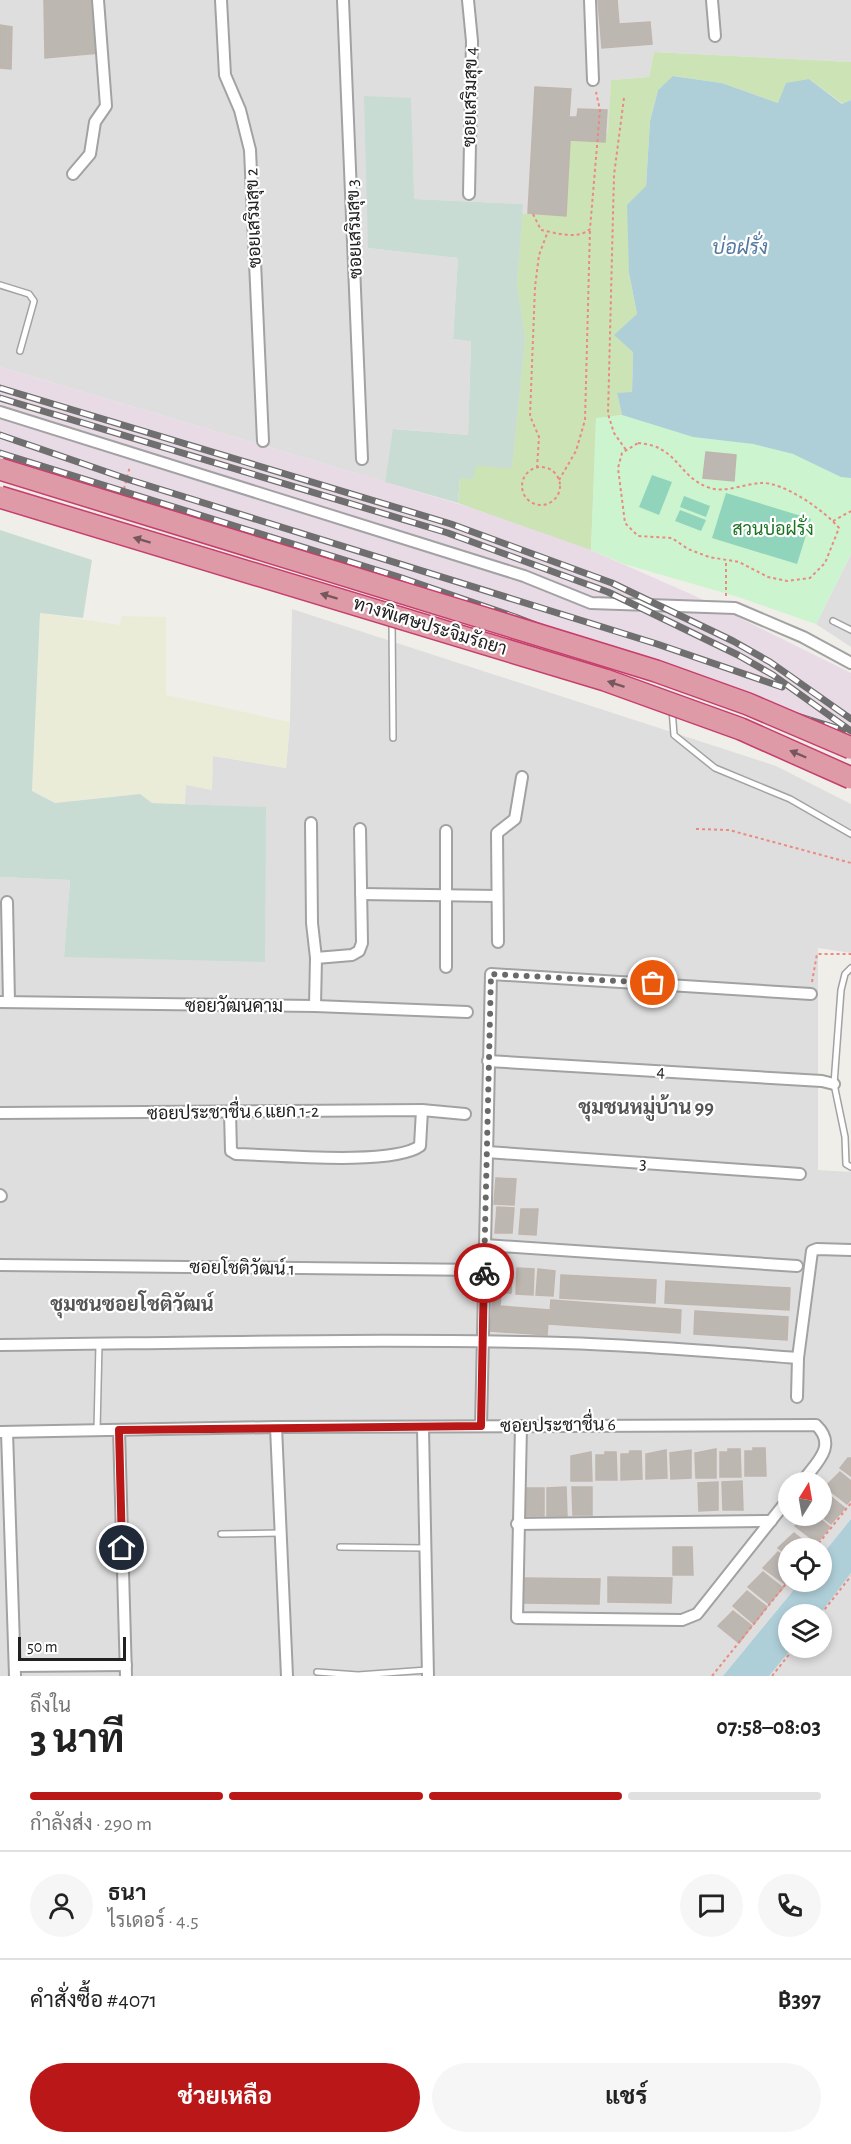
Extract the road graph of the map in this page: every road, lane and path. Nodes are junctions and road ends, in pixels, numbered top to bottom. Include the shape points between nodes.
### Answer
1 (98, 0) edge
2 (221, 0) edge
3 (343, 0) edge
4 (468, 0) edge
5 (590, 0) edge
6 (712, 0) edge
7 (715, 36) dead end
8 (593, 80) joint
9 (624, 98) dead end
10 (73, 174) dead end
11 (468, 194) dead end
12 (533, 214) dead end
13 (590, 229) junction
14 (548, 231) junction
15 (0, 285) edge
16 (20, 351) dead end
17 (0, 412) edge
18 (262, 441) dead end
19 (626, 450) junction
20 (134, 454) junction
21 (362, 459) dead end
22 (537, 468) junction
23 (0, 471) edge
24 (559, 480) junction
25 (0, 497) edge
26 (118, 507) junction
27 (851, 512) edge
28 (833, 521) junction
29 (726, 560) junction
30 (392, 586) junction
31 (392, 597) dead end
32 (726, 608) junction
33 (392, 609) dead end
34 (486, 611) dead end
35 (833, 621) dead end
36 (851, 630) edge
37 (590, 643) dead end
38 (851, 663) edge
39 (669, 668) junction
40 (670, 688) dead end
41 (671, 700) dead end
42 (796, 716) dead end
43 (826, 729) dead end
44 (393, 738) dead end
45 (851, 741) edge
46 (851, 748) edge
47 (522, 777) dead end
48 (851, 778) edge
49 (311, 822) dead end
50 (360, 829) dead end
51 (696, 829) dead end
52 (446, 831) dead end
53 (851, 834) edge
54 (851, 863) edge
55 (361, 894) junction
56 (446, 895) junction
57 (497, 896) junction
58 (7, 902) dead end
59 (498, 942) dead end
60 (851, 954) edge
61 (316, 957) junction
62 (446, 967) dead end
63 (851, 968) edge
64 (811, 994) joint
65 (4, 1002) edge
66 (315, 1006) junction
67 (467, 1012) dead end
68 (488, 1061) junction
69 (834, 1084) junction
70 (422, 1110) junction
71 (230, 1112) junction
72 (0, 1113) edge
73 (465, 1114) dead end
74 (487, 1152) junction
75 (851, 1167) edge
76 (800, 1174) dead end
77 (485, 1245) junction
78 (851, 1250) edge
79 (0, 1265) edge
80 (797, 1266) dead end
81 (484, 1270) junction
82 (483, 1343) junction
83 (99, 1344) junction
84 (0, 1345) edge
85 (798, 1358) junction
86 (797, 1397) dead end
87 (481, 1426) junction
88 (521, 1426) junction
89 (276, 1427) junction
90 (423, 1429) junction
91 (97, 1430) junction
92 (119, 1430) junction
93 (4, 1432) edge
94 (810, 1472) edge
95 (851, 1503) edge
96 (778, 1512) edge
97 (771, 1521) junction
98 (517, 1524) junction
99 (280, 1533) junction
100 (221, 1534) dead end
101 (823, 1538) edge
102 (340, 1547) dead end
103 (425, 1548) junction
104 (851, 1576) edge
105 (779, 1592) edge
106 (829, 1604) edge
107 (786, 1658) edge
108 (15, 1671) edge
109 (126, 1671) edge
110 (317, 1672) dead end
111 (428, 1673) edge
112 (287, 1676) edge
113 (358, 1676) edge
114 (712, 1676) edge
115 (772, 1676) edge

1 - 10 street via 106,106 95,122 90,154
2 - 18 street, ซอยเสริมสุข 2 via 225,75 240,110 250,150
3 - 21 street, ซอยเสริมสุข 3
4 - 11 street, ซอยเสริมสุข 4 via 472,41
5 - 8 street
6 - 7 street
8 - 13 path via 600,110
9 - 19 path via 614,175 608,414 614,434
12 - 14 path via 536,225
13 - 14 path via 585,234 571,235
13 - 24 path via 585,420 576,451
14 - 22 path via 539,255 535,287 530,416 539,437
15 - 16 lane via 29,294 34,301
17 - 20 street
19 - 28 path via 638,443 652,444 673,455 693,481 713,489 763,482 780,488
19 - 29 path via 618,468 625,523 638,536 672,538 688,549
20 - 26 path
20 - 32 street via 525,576 591,603
22 - 24 path via 553,471
22 - 24 path via 526,475 522,487 532,503 545,505 556,498 560,493
23 - 26 lane
23 - 46 highway, ทางพิเศษประจิมรัถยา, bridge via 656,671 748,704
48 -> 25 highway, ทางพิเศษประจิมรัถยา, bridge via 741,729 615,683
26 - 30 lane
27 - 28 path
28 - 29 path via 839,528 825,563 810,578 787,581 768,577 739,562
29 - 32 path
30 - 31 lane
30 - 34 lane
32 - 38 street via 735,608 803,637
33 - 44 lane
35 - 36 lane
37 - 39 lane
39 - 40 lane
39 - 42 lane
41 - 53 lane via 674,735 716,768 790,799
43 - 45 lane
47 - 57 street via 515,819 497,833
49 - 61 street
50 - 55 street
51 - 54 path via 729,830
52 - 56 street
55 - 56 street
55 - 61 street via 359,951 352,956
56 - 57 street
56 - 62 street
57 - 59 street
58 - 65 street
60 - 64 path via 818,954
61 - 66 street
63 - 69 lane via 845,974 842,990
64 - 68 street via 494,972 490,977
65 - 66 street, ซอยวัฒนคาม
66 - 67 street, ซอยวัฒนคาม
68 - 69 street, 4
68 - 74 street
69 - 75 lane via 845,1137 846,1164
70 - 71 street, ซอยประชาชื่น 6 แยก 1-2
70 - 71 street via 420,1146 411,1153 386,1157 232,1153
70 - 73 street, ซอยประชาชื่น 6 แยก 1-2
71 - 72 street, ซอยประชาชื่น 6 แยก 1-2
74 - 76 street, 3
74 - 77 street
77 - 80 street
77 - 81 street
78 - 85 street via 812,1251
79 - 81 street, ซอยโชติวัฒน์ 1
81 - 82 street
82 - 83 street
82 - 85 street via 671,1348
82 - 87 street
83 - 84 street
83 - 91 lane
85 - 86 street
87 - 88 street, ซอยประชาชื่น 6
87 - 90 street, ซอยประชาชื่น 6
88 - 94 street, ซอยประชาชื่น 6 via 816,1425 828,1442 826,1452
88 - 98 street
89 - 90 street, ซอยประชาชื่น 6
89 - 92 street, ซอยประชาชื่น 6
89 - 99 street
90 - 103 street
91 - 92 street, ซอยประชาชื่น 6
91 - 93 street, ซอยประชาชื่น 6
92 - 109 street
93 - 108 street
95 - 101 path
96 - 97 street
97 - 98 street
97 - 98 street via 697,1614 682,1620 517,1618
99 - 100 lane
99 - 112 street
102 - 103 lane
103 - 111 street
104 - 106 path
105 - 114 path
107 - 115 path
108 - 109 street via 70,1665
110 - 113 lane
111 - 113 lane

